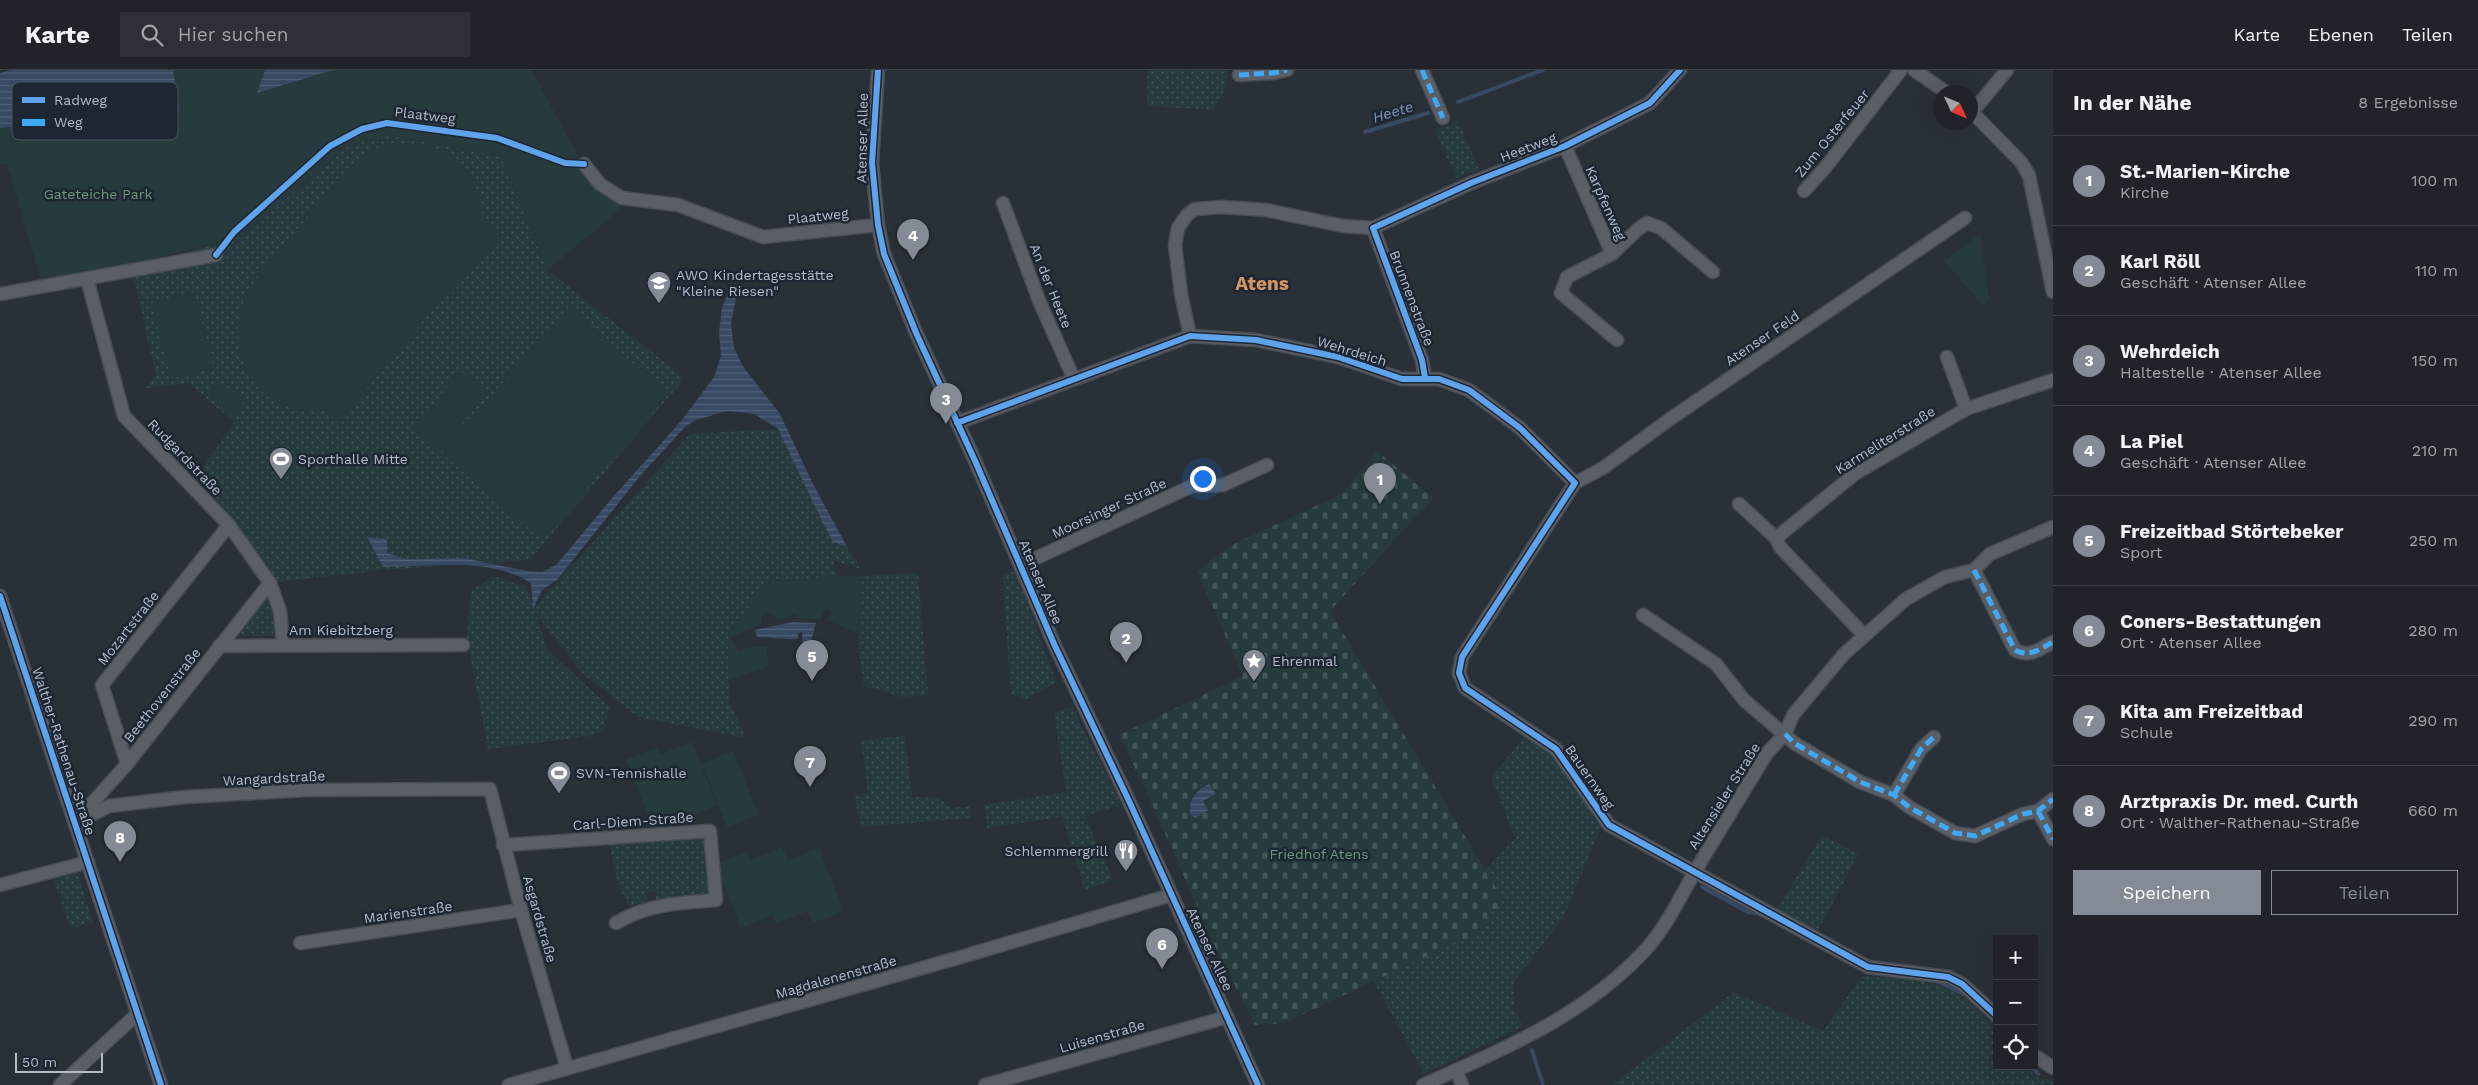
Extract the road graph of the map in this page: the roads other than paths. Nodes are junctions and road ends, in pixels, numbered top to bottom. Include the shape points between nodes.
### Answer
1 (878, 70) edge
2 (1287, 70) edge
3 (1422, 70) edge
4 (1680, 70) edge
5 (1901, 70) edge
6 (1914, 70) edge
7 (2007, 70) edge
8 (1239, 75) dead end
9 (1936, 85) edge
10 (1978, 104) edge
11 (1978, 117) edge
12 (1443, 118) dead end
13 (1564, 146) junction
14 (584, 164) dead end
15 (1804, 191) dead end
16 (1003, 203) dead end
17 (1965, 218) dead end
18 (878, 225) junction
19 (1373, 228) junction
20 (216, 254) dead end
21 (1612, 254) junction
22 (1713, 272) dead end
23 (87, 279) junction
24 (2053, 292) edge
25 (0, 294) edge
26 (1190, 336) junction
27 (1617, 340) dead end
28 (1947, 357) dead end
29 (1425, 378) junction
30 (1074, 379) junction
31 (2053, 380) edge
32 (1966, 408) junction
33 (957, 423) junction
34 (1267, 465) dead end
35 (1575, 483) junction
36 (1739, 504) dead end
37 (229, 525) junction
38 (2053, 527) edge
39 (1776, 538) junction
40 (1022, 565) junction
41 (1974, 570) junction
42 (270, 583) junction
43 (0, 596) edge
44 (2, 613) edge
45 (1643, 615) dead end
46 (1864, 635) junction
47 (2053, 642) edge
48 (283, 645) junction
49 (463, 645) dead end
50 (219, 646) junction
51 (1786, 734) junction
52 (1934, 737) dead end
53 (127, 764) junction
54 (478, 788) joint
55 (1894, 795) junction
56 (2053, 799) edge
57 (2038, 811) junction
58 (75, 823) junction
59 (2053, 839) edge
60 (504, 845) junction
61 (88, 862) junction
62 (1695, 872) junction
63 (0, 884) edge
64 (1171, 895) junction
65 (521, 910) junction
66 (616, 923) dead end
67 (300, 943) dead end
68 (1993, 1012) edge
69 (136, 1015) junction
70 (1227, 1017) junction
71 (2038, 1058) edge
72 (567, 1068) junction
73 (2053, 1068) edge
74 (1456, 1070) junction
75 (60, 1085) edge
76 (161, 1085) edge
77 (509, 1085) edge
78 (985, 1085) edge
79 (1258, 1085) edge
80 (1423, 1085) edge
81 (1462, 1085) edge

1 - 18 street, Atenser Allee via 872,163
2 - 8 street
3 - 12 street
4 - 13 street, Heetweg via 1650,103
5 - 15 street, Zum Osterfeuer
6 - 9 street
7 - 10 street
11 - 24 street via 2029,175
13 - 19 street, Heetweg
13 - 21 street, Karpfenweg
14 - 18 street, Plaatweg via 600,184 622,198 678,206 763,237
16 - 30 street, An der Heete via 1040,303
17 - 35 street, Atenser Feld via 1603,468
18 - 33 street, Atenser Allee via 894,281
19 - 26 street via 1343,226 1266,210 1195,209 1178,228 1175,245
19 - 29 street, Brunnenstraße via 1422,360
20 - 23 street
21 - 22 street via 1647,223 1661,228
21 - 27 street, Karpfenweg via 1567,277 1561,293
23 - 25 street
23 - 37 street, Rudgardstraße via 124,416
26 - 29 street, Wehrdeich via 1256,340 1338,357 1402,379
26 - 30 street, Wehrdeich
28 - 32 street
29 - 35 street via 1469,390 1520,428
30 - 33 street, Wehrdeich
31 - 32 street, Karmeliterstraße
32 - 39 street, Karmeliterstraße via 1856,473
33 - 40 street, Atenser Allee
34 - 40 street, Moorsinger Straße via 1223,485 1192,486
35 - 62 street, Bauernweg via 1462,657 1459,674 1465,688 1556,749 1609,825
36 - 39 street
37 - 42 street, Rudgardstraße
37 - 53 street, Mozartstraße via 102,685
38 - 41 street, Altensieler Straße via 1990,554
39 - 46 street via 1780,547
40 - 64 street, Atenser Allee via 1055,646
41 - 46 street, Altensieler Straße via 1946,577 1906,599
41 - 47 street via 2015,650 2029,654
42 - 48 street, Rudgardstraße via 280,610
42 - 50 street, Beethovenstraße
43 - 44 street, Walther-Rathenau-Straße
44 - 58 street, Walther-Rathenau-Straße
45 - 51 street via 1716,664 1744,700
46 - 51 street, Altensieler Straße via 1793,715
48 - 49 street, Am Kiebitzberg
48 - 50 street, Am Kiebitzberg
50 - 53 street, Beethovenstraße
51 - 55 street via 1794,743 1860,782
51 - 62 street, Altensieler Straße via 1767,753
52 - 55 street via 1921,749
53 - 58 street, Beethovenstraße
54 - 58 street, Wangardstraße via 308,790 185,798 109,806
54 - 60 street, Asgardstraße via 490,789
55 - 57 street via 1954,833 1975,836 2023,814
56 - 57 street
57 - 59 street
58 - 61 street, Walther-Rathenau-Straße
60 - 65 street, Asgardstraße
60 - 66 street, Carl-Diem-Straße via 710,831 716,900 646,908
61 - 63 street
61 - 69 street, Walther-Rathenau-Straße
62 - 68 street, Bauernweg via 1868,967 1948,977 1962,984
62 - 74 street, Altensieler Straße via 1669,918 1648,946 1618,976 1583,1004 1532,1034
64 - 70 street, Atenser Allee
64 - 72 street, Magdalenenstraße
65 - 67 street, Marienstraße
65 - 72 street, Asgardstraße
69 - 75 street
69 - 76 street, Walther-Rathenau-Straße
70 - 78 street, Luisenstraße
70 - 79 street, Atenser Allee
71 - 73 street
72 - 77 street, Magdalenenstraße
74 - 80 street, Altensieler Straße
74 - 81 street

